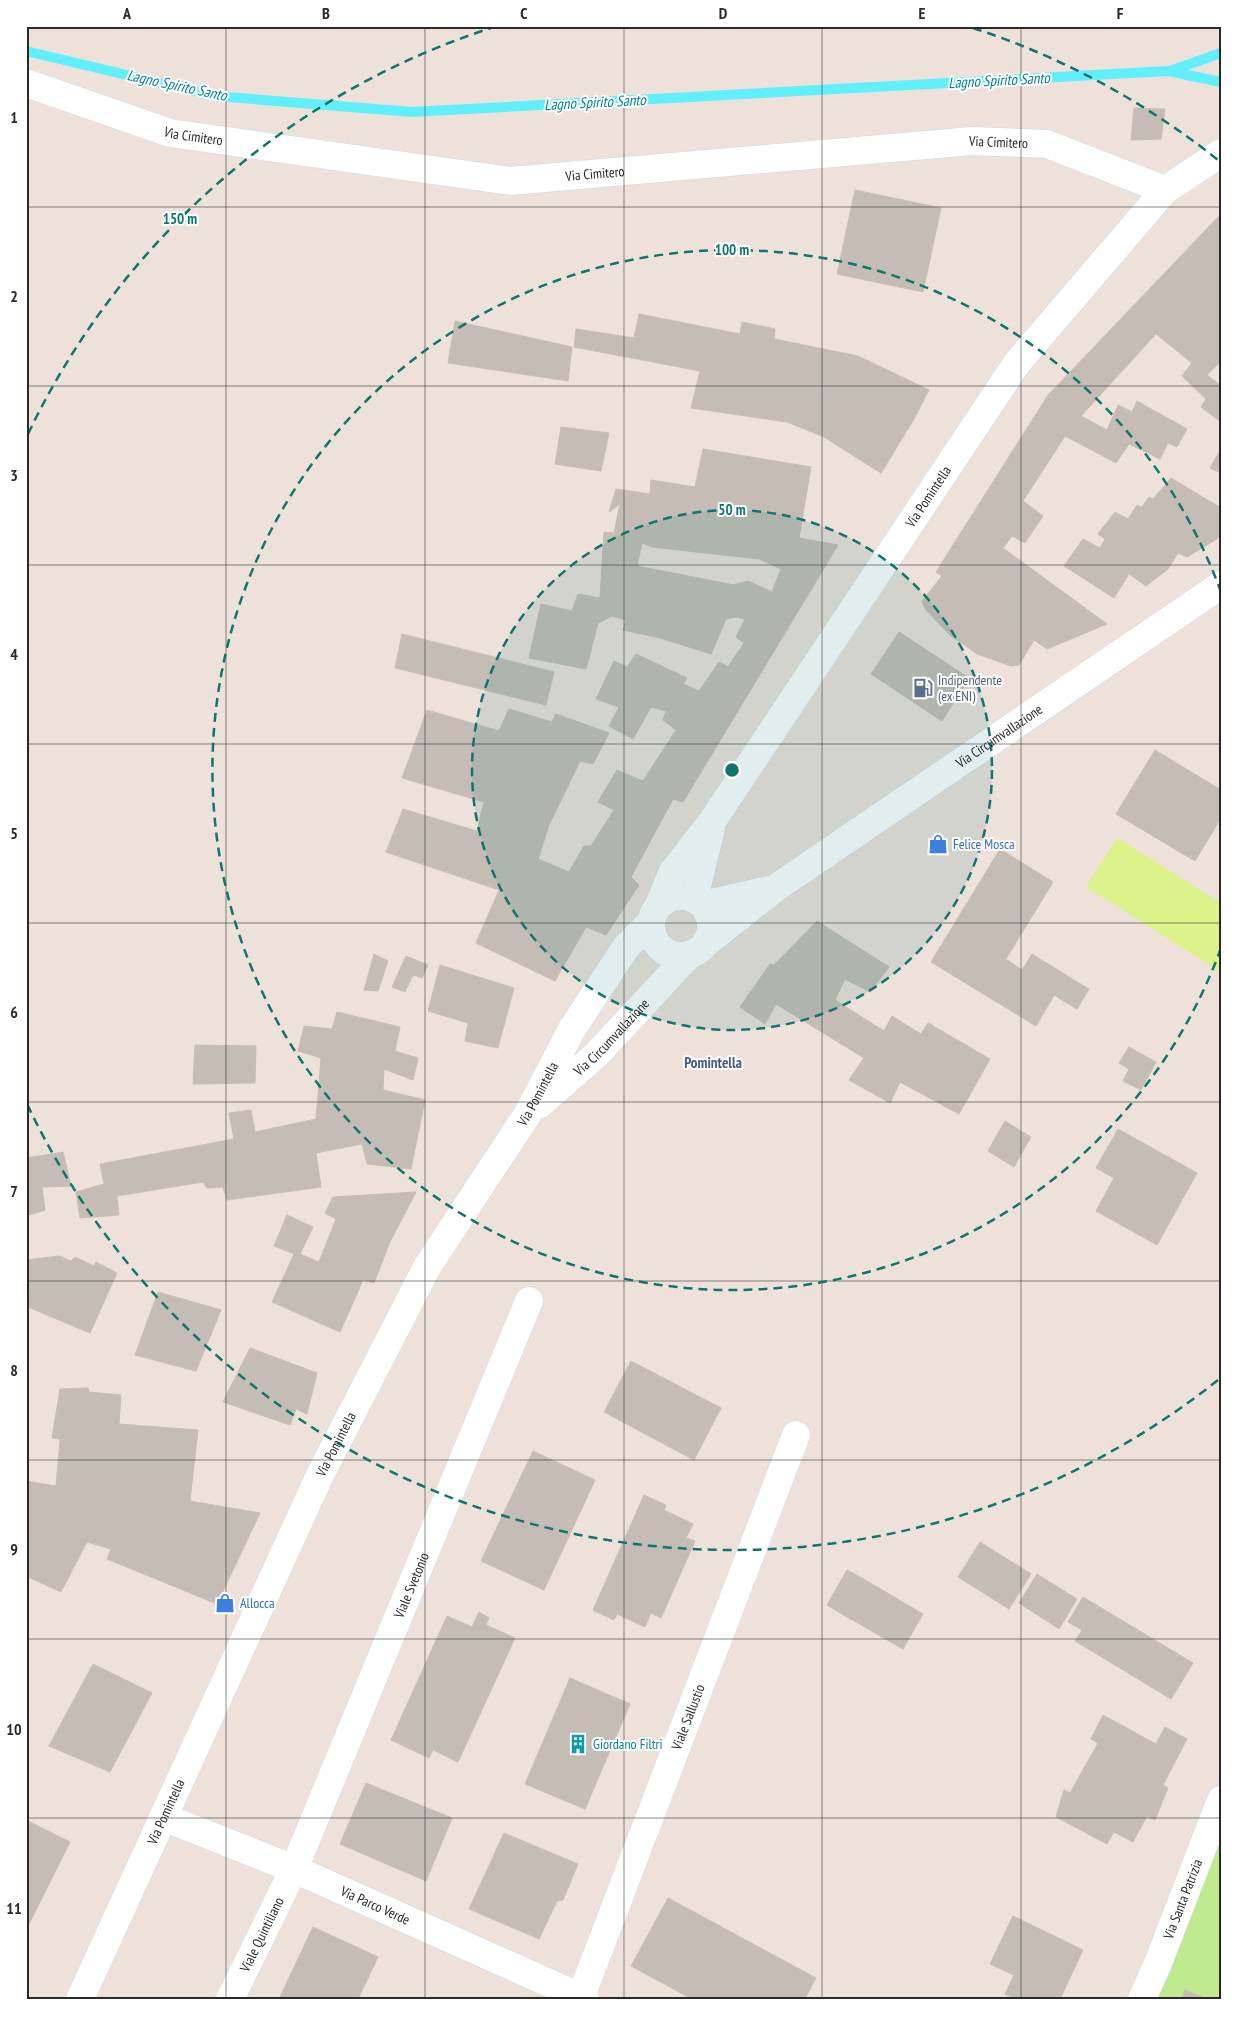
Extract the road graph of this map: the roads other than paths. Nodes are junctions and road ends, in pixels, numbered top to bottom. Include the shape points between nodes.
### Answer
1 (26, 83) edge
2 (1221, 153) edge
3 (1165, 190) junction
4 (1221, 585) edge
5 (713, 820) junction
6 (777, 887) junction
7 (698, 902) junction
8 (655, 914) junction
9 (698, 949) junction
10 (527, 1115) junction
11 (529, 1301) dead end
12 (796, 1435) dead end
13 (1221, 1800) edge
14 (164, 1817) junction
15 (294, 1869) junction
16 (582, 1998) edge
17 (80, 1999) edge
18 (230, 1999) edge
19 (1142, 1999) edge

1 - 3 street, Via Cimitero via 170,133 510,181 972,142 1047,144
2 - 3 street, Via Pomintella
3 - 5 street, Via Pomintella via 1017,363
4 - 6 street, Via Circumvallazione
5 - 7 street, Via Pomintella
5 - 8 street, Via Pomintella via 672,872
6 - 7 street, Via Circumvallazione
6 - 9 street, Via Circumvallazione
7 - 8 street via 676,896
7 - 9 street via 711,923 711,934
8 - 9 street via 655,942 661,949 680,956
8 - 10 street, Via Pomintella via 626,947 572,1029
9 - 10 street, Via Circumvallazione via 596,1055
10 - 14 street, Via Pomintella via 426,1267 320,1475
11 - 15 street, Viale Svetonio
12 - 16 street, Viale Sallustio
13 - 19 street, Via Santa Patrizia
14 - 15 street, Via Parco Verde
14 - 17 street, Via Pomintella
15 - 16 street, Via Parco Verde
15 - 18 street, Viale Quintiliano

